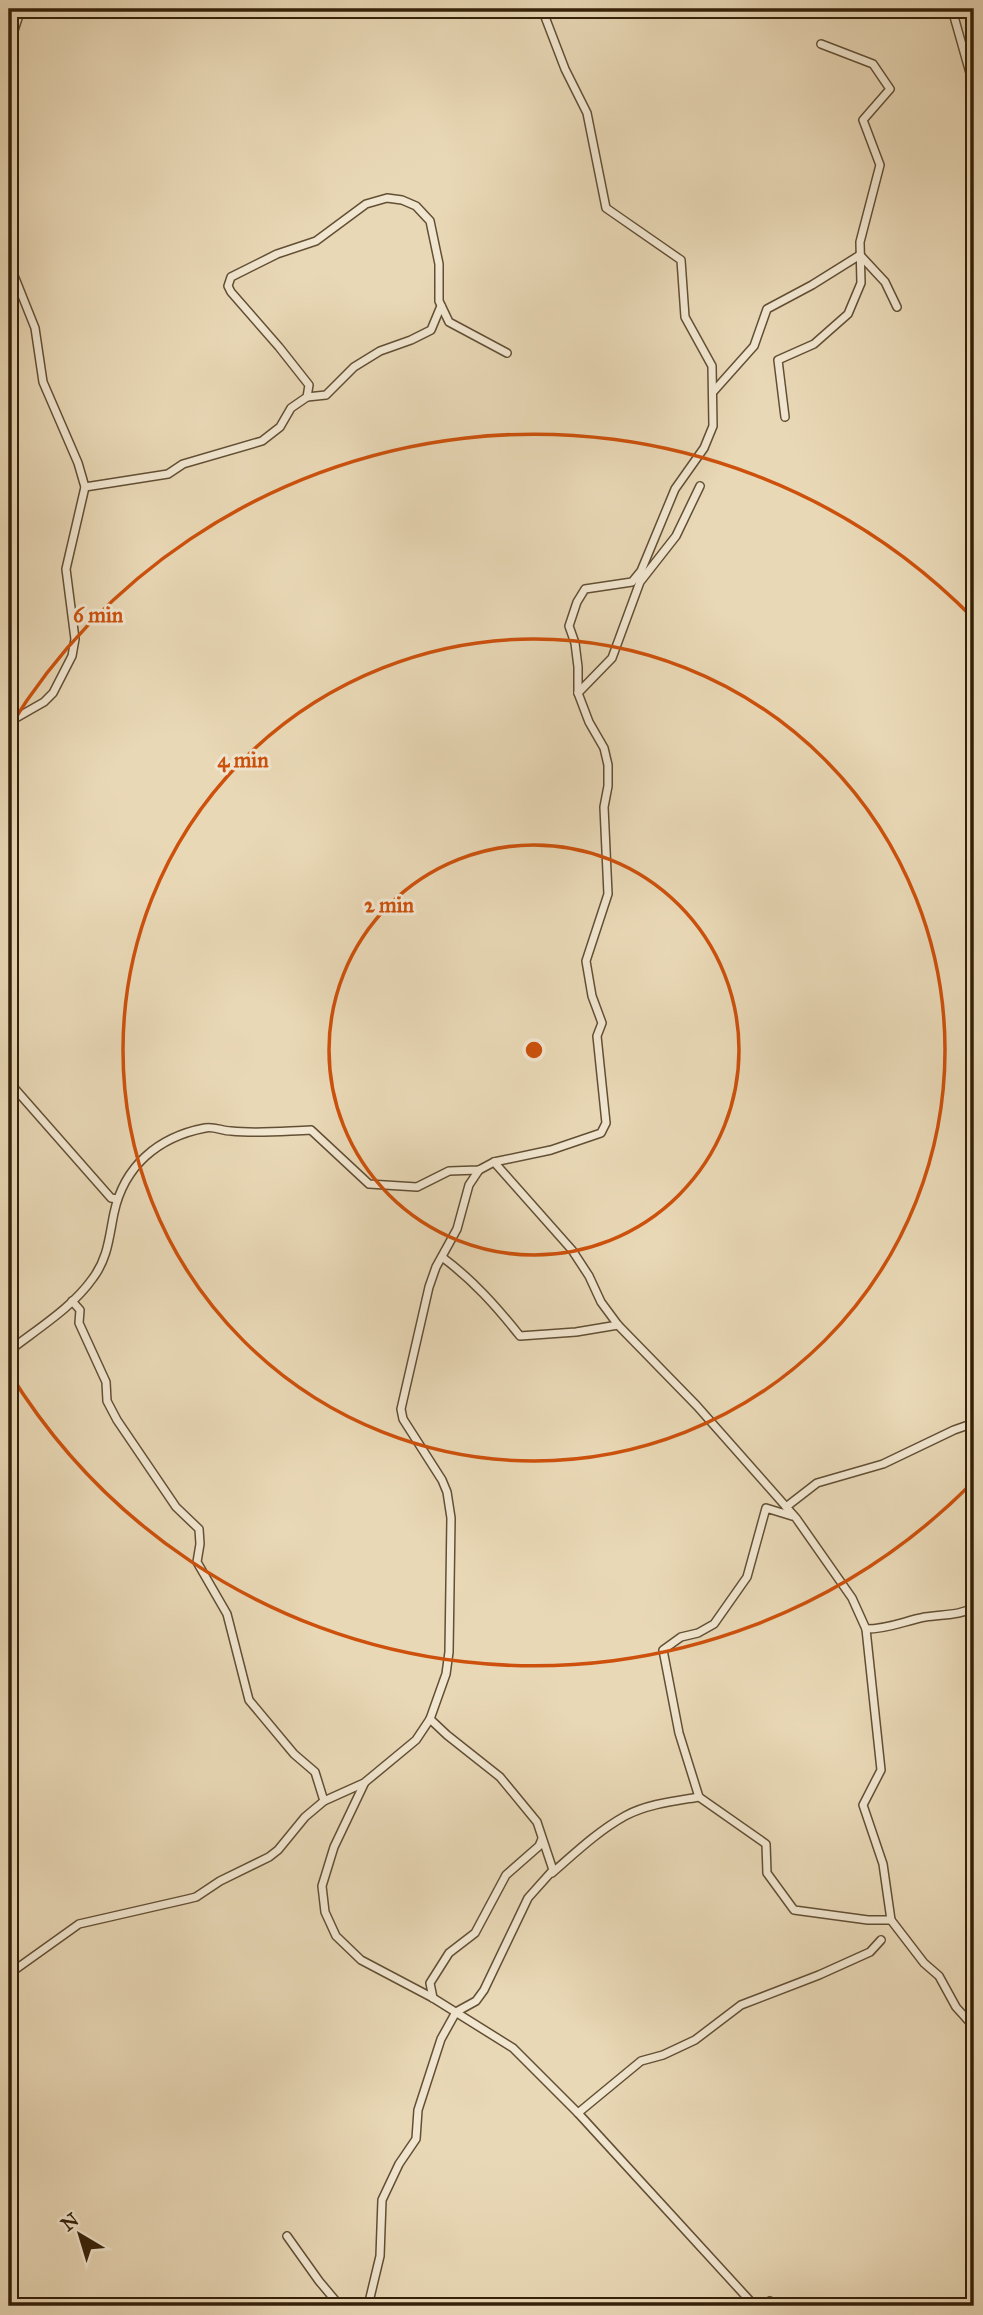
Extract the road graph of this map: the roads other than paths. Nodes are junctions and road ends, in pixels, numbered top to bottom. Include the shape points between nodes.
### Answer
1 (21, 9) edge
2 (542, 9) edge
3 (954, 9) edge
4 (821, 44) dead end
5 (9, 46) edge
6 (974, 87) edge
7 (9, 129) edge
8 (9, 224) edge
9 (860, 255) junction
10 (9, 263) edge
11 (442, 306) junction
12 (897, 307) dead end
13 (507, 353) dead end
14 (713, 392) junction
15 (307, 397) junction
16 (785, 417) dead end
17 (700, 486) dead end
18 (85, 488) junction
19 (578, 693) junction
20 (9, 722) edge
21 (9, 1082) edge
22 (494, 1162) junction
23 (479, 1170) junction
24 (117, 1199) junction
25 (442, 1257) junction
26 (72, 1301) junction
27 (618, 1325) junction
28 (9, 1352) edge
29 (974, 1423) edge
30 (786, 1507) junction
31 (796, 1518) junction
32 (974, 1607) edge
33 (970, 1613) edge
34 (866, 1629) junction
35 (430, 1718) junction
36 (364, 1783) junction
37 (699, 1797) junction
38 (324, 1801) junction
39 (542, 1839) junction
40 (552, 1873) junction
41 (891, 1920) junction
42 (881, 1940) dead end
43 (9, 1974) edge
44 (433, 1998) junction
45 (456, 2012) junction
46 (974, 2027) edge
47 (578, 2113) junction
48 (287, 2236) dead end
49 (752, 2303) dead end
50 (340, 2306) edge
51 (368, 2306) edge

1 - 5 street
2 - 14 street via 587,113 606,208 681,260 685,317 712,366
3 - 6 street
4 - 9 street via 873,64 890,89 863,120 880,165
7 - 8 street via 13,171
9 - 12 street via 885,282
9 - 14 street via 767,309 754,346
9 - 16 street via 861,283 848,314 814,344 778,360
10 - 18 street via 35,328 43,382 79,463
11 - 13 street via 452,325
11 - 15 street via 431,330 354,367 326,396
11 - 15 street via 430,221 410,202 387,198 366,204 316,240 231,277 231,292 309,385
14 - 19 street via 713,426 704,448 675,489 641,571 632,582 585,589 577,602 569,626 575,643
15 - 18 street via 262,441 183,464 168,474
17 - 19 street via 676,536 640,582 612,658
18 - 20 street via 66,569 75,639 72,656 53,694
19 - 22 street via 608,765 604,807 608,894 586,961 602,1023 597,1036 606,1123 601,1133
21 - 24 street via 111,1198
22 - 23 street
22 - 27 street via 572,1250
23 - 24 street via 449,1171 417,1187 369,1184 311,1130 212,1127 187,1133 151,1152 129,1172
23 - 25 street
24 - 26 street via 106,1257
25 - 27 street via 468,1277 520,1336
25 - 35 street via 424,1306 401,1409 442,1480 451,1518 449,1652
26 - 28 street
26 - 38 street via 80,1310 79,1323 106,1382 107,1401 117,1420 176,1507 199,1529 197,1563 227,1614 249,1700 315,1772
27 - 30 street
29 - 30 street via 883,1464 817,1483
30 - 31 street
31 - 34 street via 852,1598
31 - 37 street via 766,1508 747,1577 714,1624 663,1650 679,1733
32 - 33 street
33 - 34 street
34 - 41 street via 881,1770 863,1805 883,1864
35 - 36 street via 416,1740
35 - 39 street via 500,1777 537,1822
36 - 38 street
36 - 44 street via 326,1869 322,1886 325,1912 336,1936 361,1960
37 - 40 street via 627,1815
37 - 41 street via 766,1844 767,1873 794,1910
38 - 43 street via 278,1850 259,1863 197,1897 79,1924
39 - 40 street
39 - 44 street via 506,1875 475,1933 443,1960 430,1983
40 - 45 street via 528,1898 484,1990 476,2001
41 - 46 street via 939,1976 956,2007
42 - 47 street via 870,1952 741,2005 695,2040 641,2061
44 - 45 street
45 - 47 street via 513,2048
45 - 51 street via 427,2076 416,2139 382,2200 380,2256
47 - 49 street
48 - 50 street

